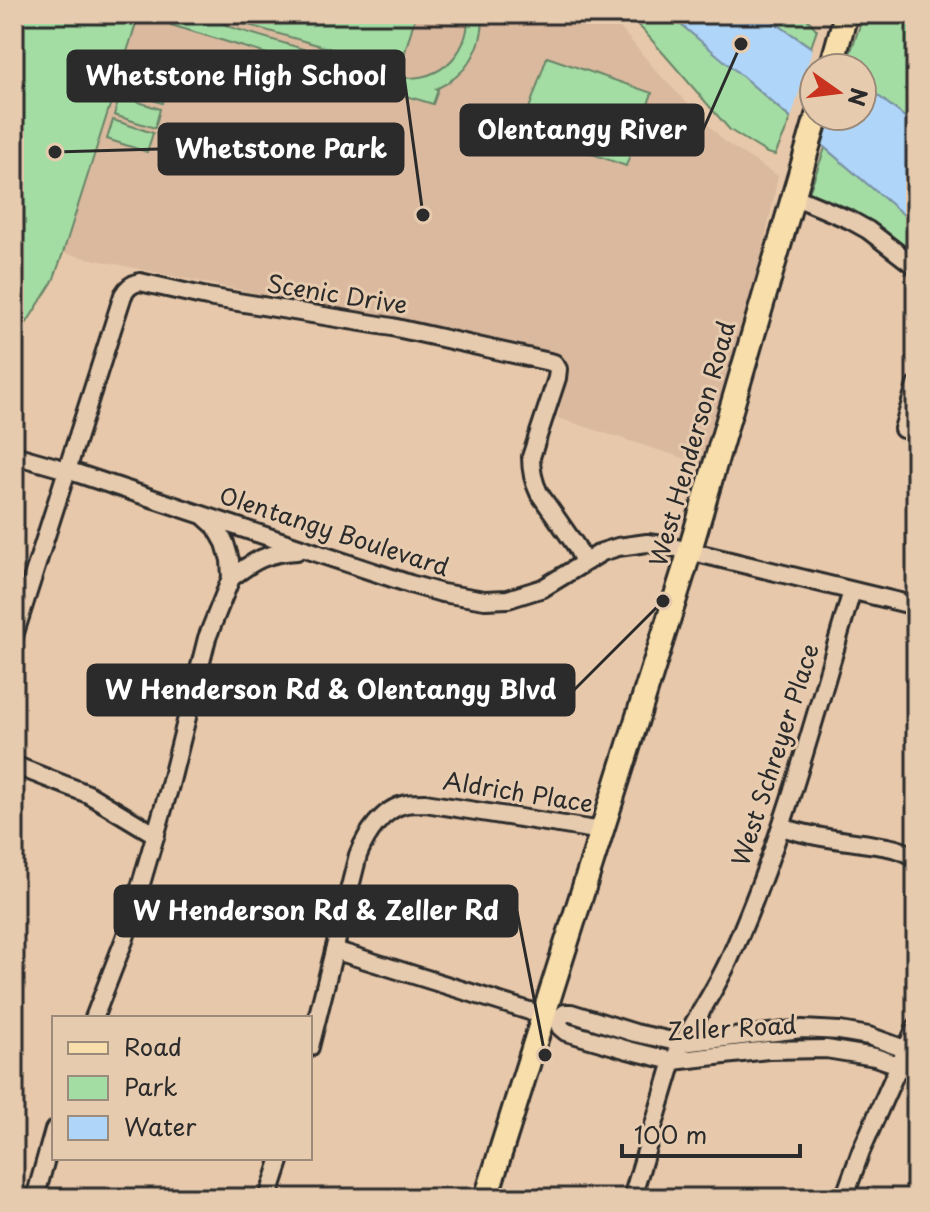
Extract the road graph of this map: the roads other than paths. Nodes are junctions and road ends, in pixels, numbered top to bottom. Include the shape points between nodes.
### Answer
1 (846, 14) edge
2 (836, 52) edge
3 (812, 132) edge
4 (793, 196) junction
5 (916, 267) edge
6 (916, 385) edge
7 (903, 429) dead end
8 (14, 455) edge
9 (67, 470) junction
10 (202, 515) junction
11 (308, 551) junction
12 (689, 551) junction
13 (584, 562) junction
14 (231, 578) junction
15 (852, 591) junction
16 (916, 606) edge
17 (14, 636) edge
18 (14, 765) edge
19 (782, 827) junction
20 (602, 831) junction
21 (156, 835) junction
22 (916, 858) edge
23 (334, 950) junction
24 (95, 1016) edge
25 (551, 1018) junction
26 (916, 1027) edge
27 (312, 1039) edge
28 (682, 1043) junction
29 (907, 1056) edge
30 (673, 1061) junction
31 (916, 1071) edge
32 (52, 1137) edge
33 (280, 1160) edge
34 (35, 1198) edge
35 (268, 1198) edge
36 (486, 1198) edge
37 (632, 1198) edge
38 (844, 1198) edge

1 - 2 main road
3 - 4 main road, West Henderson Road
4 - 5 street via 859,225
4 - 12 main road, West Henderson Road
6 - 7 street
8 - 9 street, Olentangy Boulevard
9 - 10 street, Olentangy Boulevard
9 - 13 street, Scenic Drive via 123,295 140,282 392,327 554,363 557,378 531,457 532,476
9 - 17 street
10 - 11 street, Olentangy Boulevard
10 - 14 street via 225,543
11 - 13 street, Olentangy Boulevard via 442,593 485,600 543,588
11 - 14 street via 280,551 253,561
12 - 13 street, Olentangy Boulevard via 633,544
12 - 15 street, Olentangy Boulevard
12 - 20 main road, West Henderson Road
14 - 21 street via 207,638
15 - 16 street, Olentangy Boulevard
15 - 19 street, West Schreyer Place
18 - 21 street via 88,794
19 - 22 street via 890,847
19 - 28 street, West Schreyer Place via 728,961
20 - 23 street, Aldrich Place via 425,803 401,806 364,839
20 - 25 main road, West Henderson Road
21 - 24 street
23 - 25 street, Zeller Road
23 - 27 street
25 - 28 street, Zeller Road via 571,1013
25 - 30 street, Zeller Road via 566,1032
25 - 36 main road, West Henderson Road
26 - 29 street
28 - 29 street, Zeller Road via 802,1029 840,1031 869,1036
28 - 30 street, West Schreyer Place
29 - 30 street, Zeller Road via 768,1050
29 - 31 street, Zeller Road
29 - 38 street
30 - 37 street, West Schreyer Place
32 - 34 street
33 - 35 street

